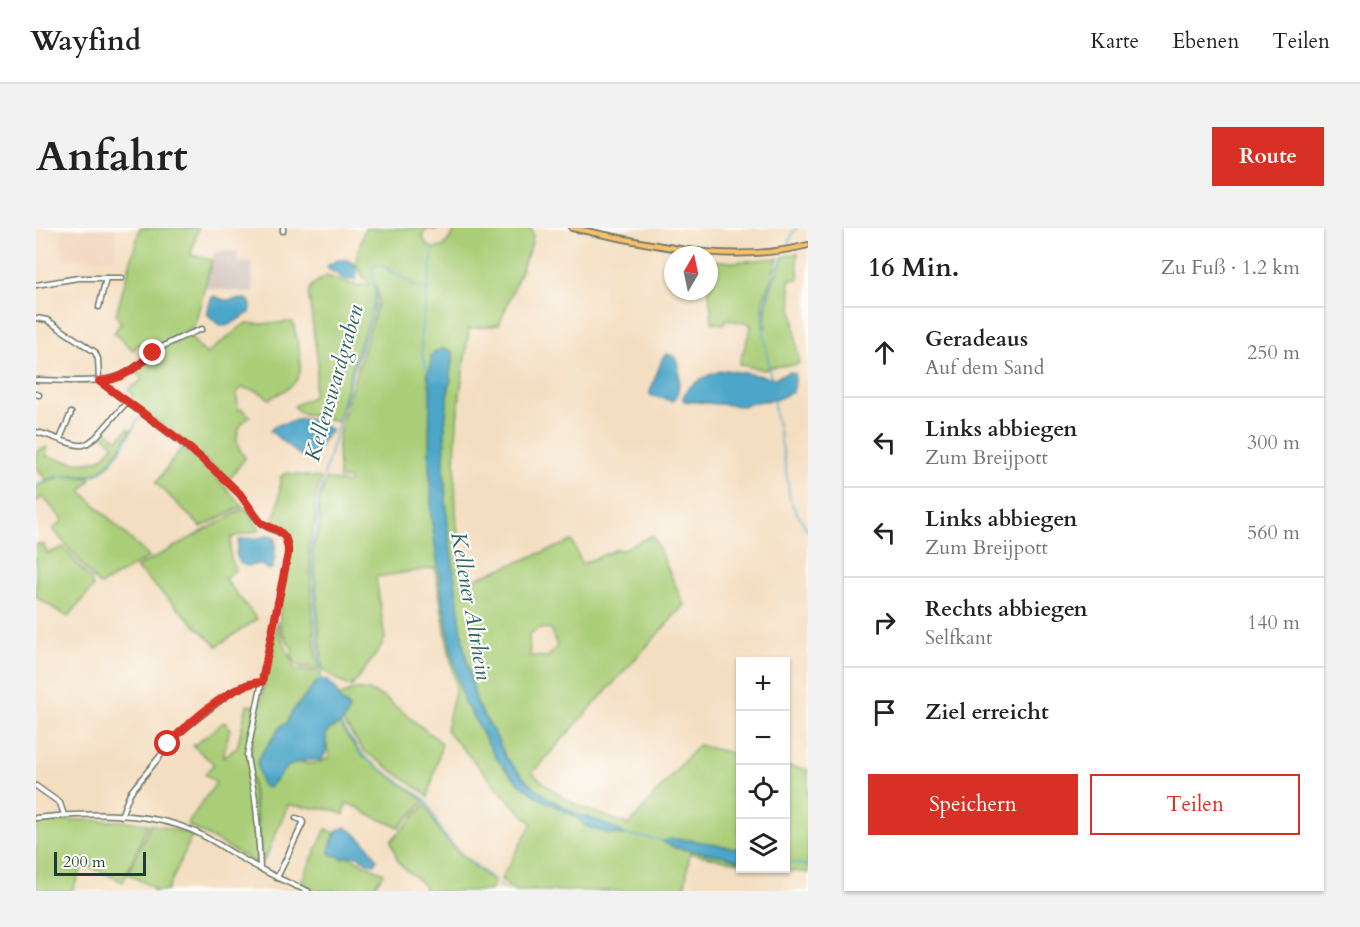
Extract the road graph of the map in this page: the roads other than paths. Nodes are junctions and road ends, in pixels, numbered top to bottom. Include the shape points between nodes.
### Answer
1 (572, 228) edge
2 (808, 245) edge
3 (106, 278) junction
4 (123, 278) dead end
5 (36, 285) edge
6 (99, 307) dead end
7 (36, 318) edge
8 (202, 329) dead end
9 (36, 380) edge
10 (99, 381) junction
11 (126, 402) junction
12 (71, 413) dead end
13 (36, 432) edge
14 (60, 439) junction
15 (262, 682) junction
16 (36, 786) edge
17 (64, 815) junction
18 (121, 816) junction
19 (36, 818) edge
20 (296, 818) dead end
21 (260, 869) junction
22 (277, 878) junction
23 (308, 891) edge

1 - 2 main road via 668,248 740,254
3 - 4 street
3 - 5 street
3 - 6 street
7 - 10 street via 94,352
8 - 10 street via 175,339 128,373
9 - 10 street
10 - 11 street
11 - 14 street via 90,442 75,445
11 - 15 street via 180,440 240,494 261,523 285,537 288,554
12 - 14 street
13 - 14 street
15 - 18 street via 230,693 179,733 130,793
15 - 21 street via 247,755
16 - 17 street via 60,803
17 - 18 street
17 - 19 street
18 - 21 street via 186,828
20 - 22 street via 303,823
21 - 22 street
22 - 23 street

